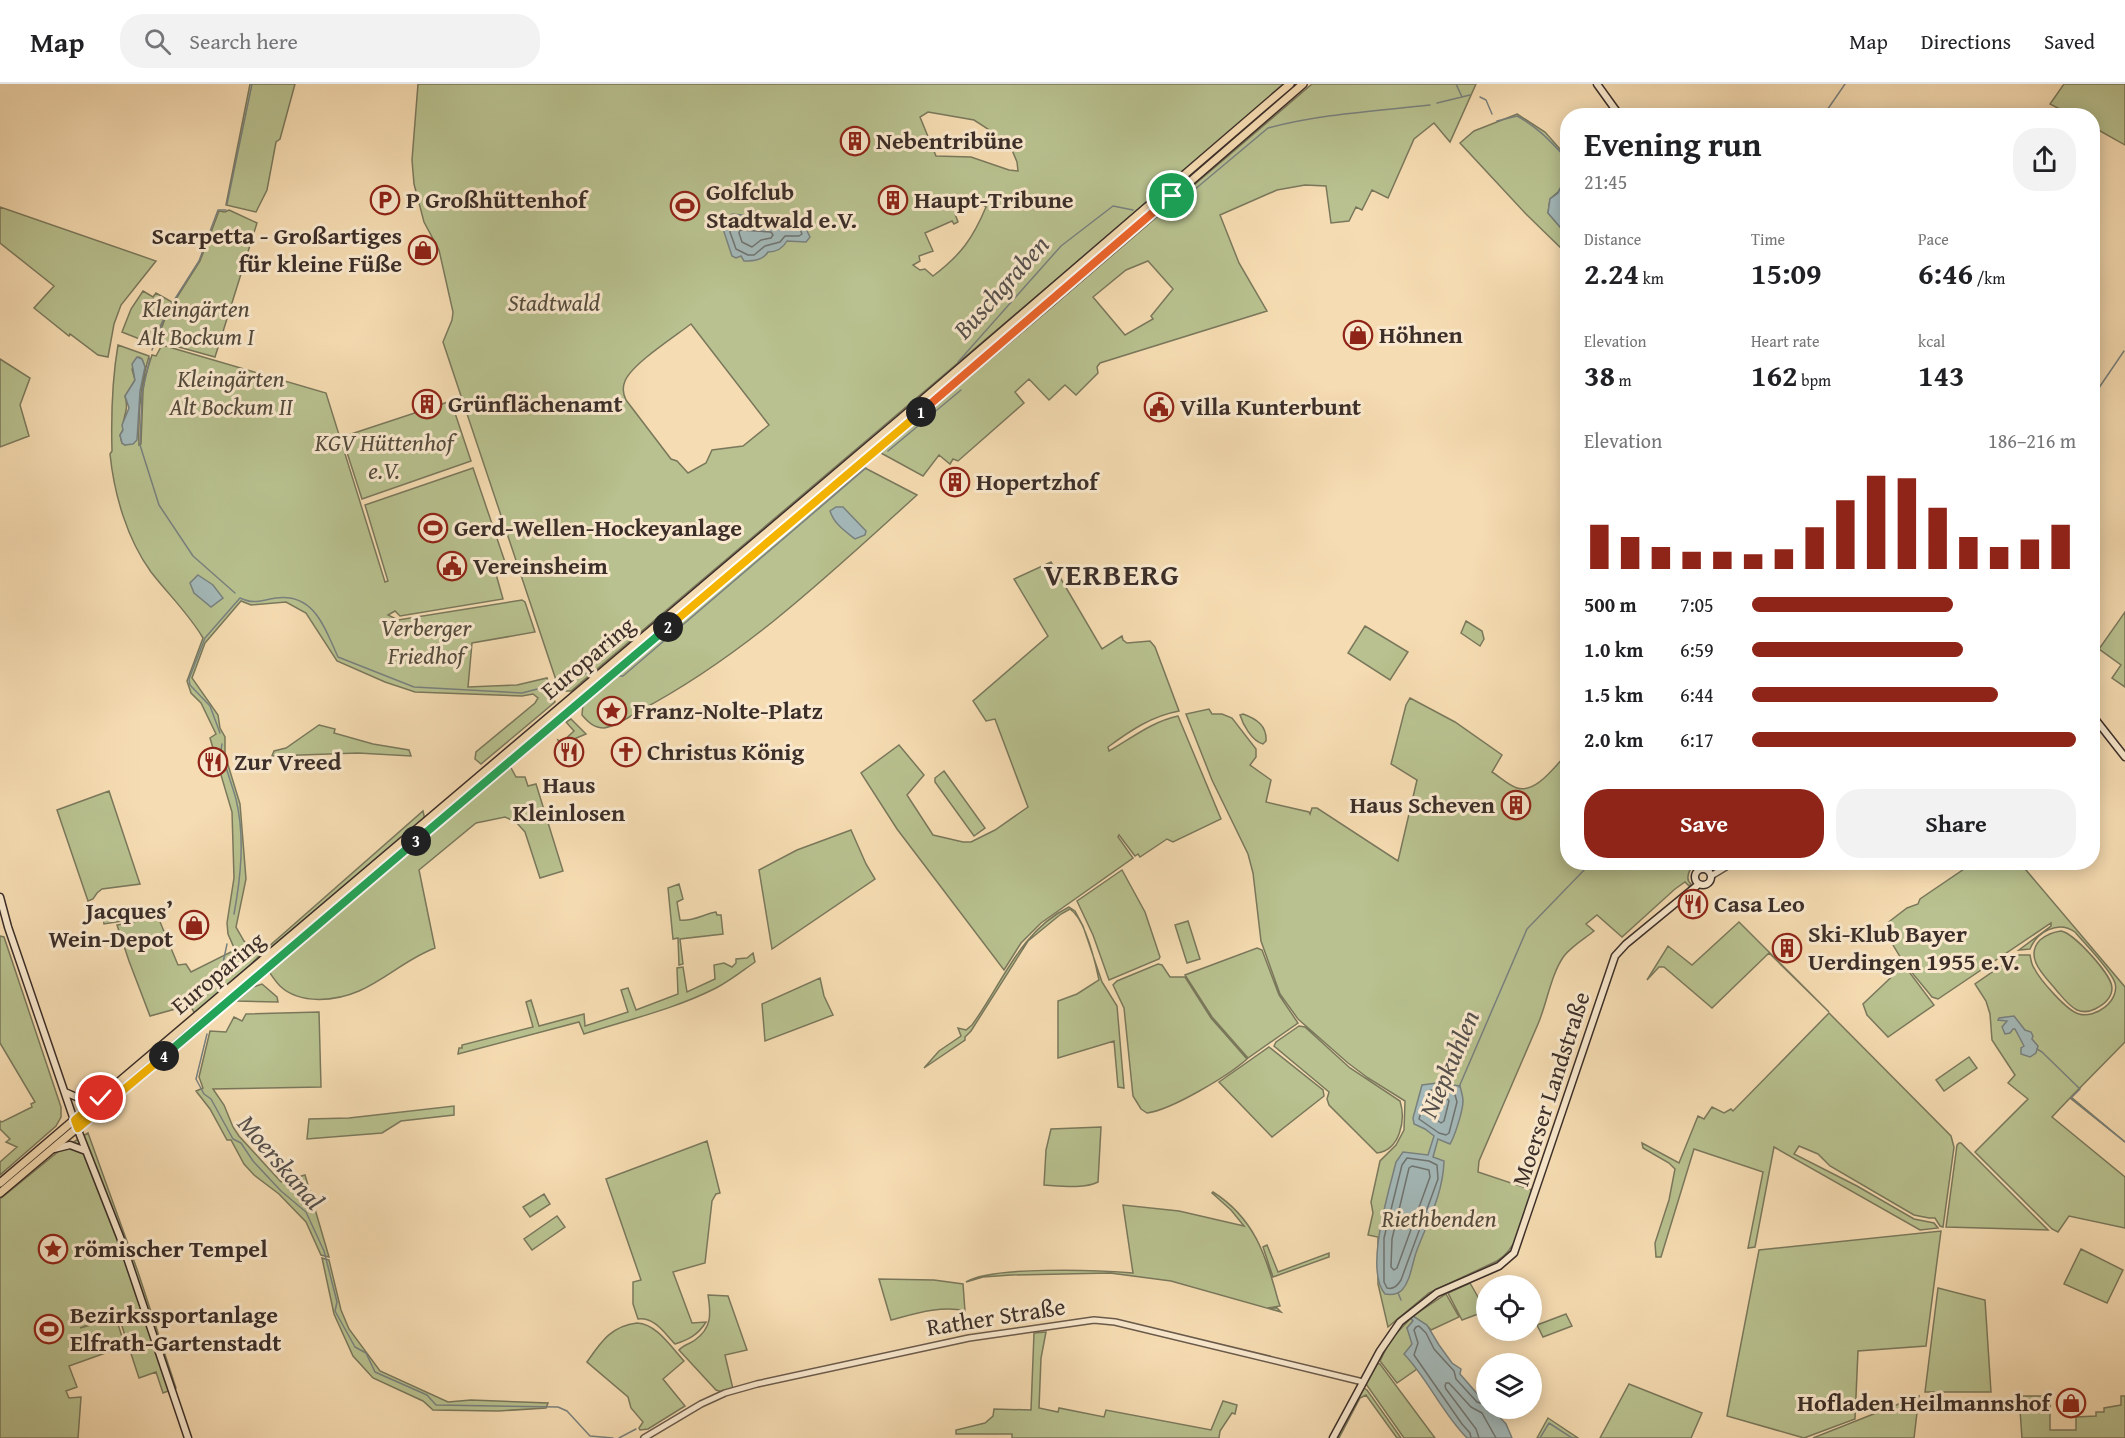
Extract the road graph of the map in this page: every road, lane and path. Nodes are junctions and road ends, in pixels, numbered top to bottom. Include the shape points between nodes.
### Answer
1 (1290, 84) edge
2 (1303, 84) edge
3 (1597, 84) edge
4 (1614, 108) edge
5 (2100, 726) edge
6 (2125, 757) edge
7 (1699, 870) edge
8 (1706, 870) edge
9 (1721, 870) edge
10 (1711, 876) junction
11 (1699, 884) junction
12 (0, 897) edge
13 (8, 927) junction
14 (0, 930) edge
15 (65, 1092) junction
16 (101, 1098) junction
17 (75, 1120) junction
18 (78, 1128) junction
19 (52, 1150) junction
20 (87, 1152) junction
21 (0, 1184) edge
22 (0, 1193) edge
23 (1363, 1382) junction
24 (188, 1438) edge
25 (644, 1438) edge
26 (1333, 1438) edge

1 - 16 main road, Europaring
2 - 18 main road, Europaring
3 - 4 main road
5 - 6 main road
7 - 11 main road via 1695,878
8 - 10 main road
9 - 10 street
10 - 11 main road via 1707,884
11 - 23 main road, Moerser Landstraße via 1615,956 1514,1253 1503,1264 1437,1293 1413,1310 1394,1329
12 - 13 main road
13 - 14 street
13 - 15 main road
15 - 16 main road via 83,1100
15 - 17 main road
16 - 17 main road, Europaring
17 - 18 main road
17 - 21 main road, Europaring
18 - 19 main road, Europaring
18 - 20 main road
19 - 20 main road via 68,1145
19 - 22 main road, Europaring
20 - 24 main road
23 - 25 street, Rather Straße via 1094,1320 969,1338 757,1384 701,1404
23 - 26 main road, Moerser Landstraße

